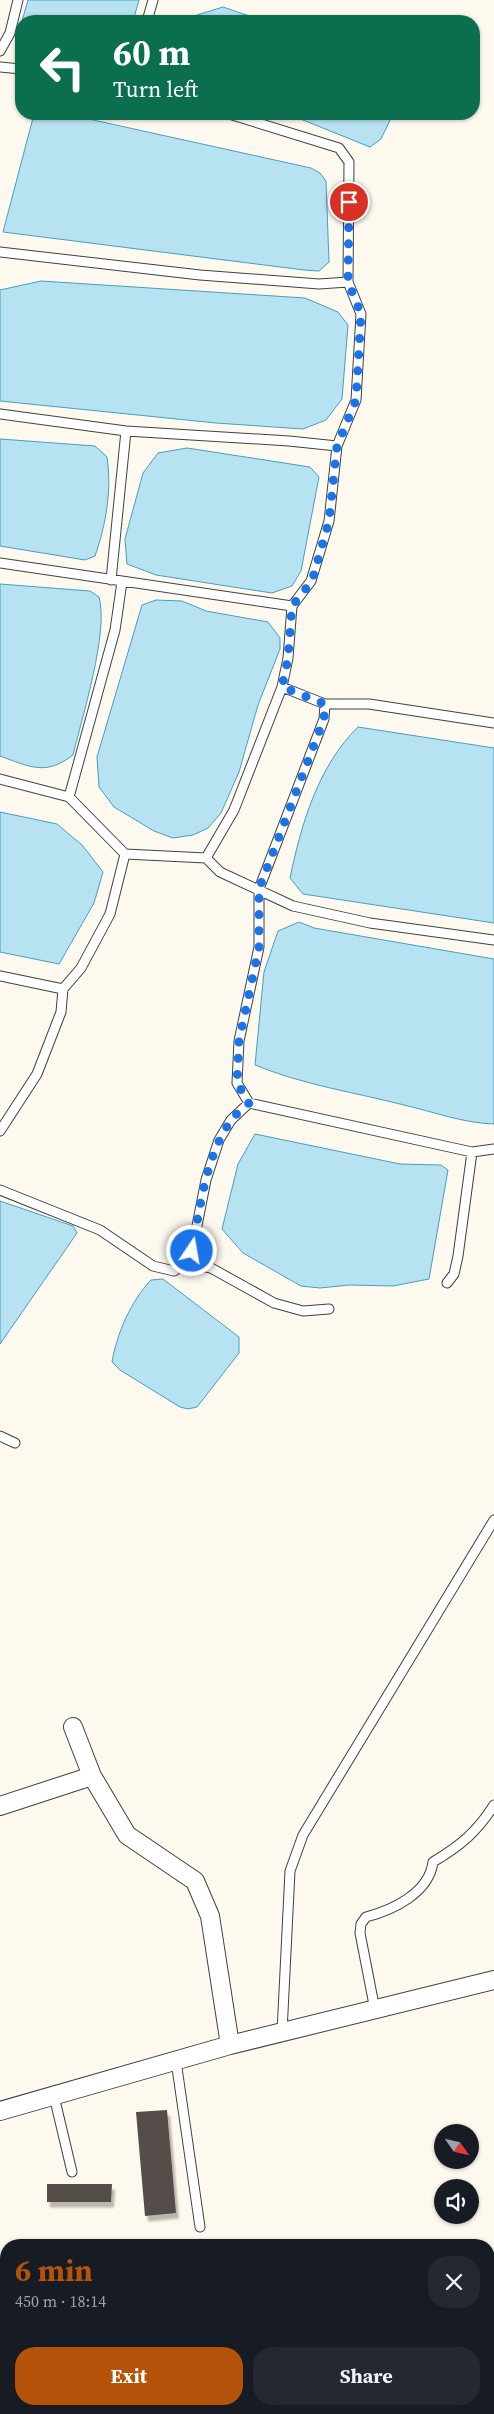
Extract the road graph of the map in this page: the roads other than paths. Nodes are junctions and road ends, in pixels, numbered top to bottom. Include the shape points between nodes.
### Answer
1 (18, 0) edge
2 (153, 0) edge
3 (149, 15) edge
4 (0, 51) edge
5 (0, 67) edge
6 (15, 68) edge
7 (248, 120) edge
8 (0, 252) edge
9 (348, 282) junction
10 (0, 414) edge
11 (126, 431) junction
12 (337, 446) junction
13 (0, 563) edge
14 (111, 580) junction
15 (122, 582) junction
16 (292, 606) junction
17 (282, 687) junction
18 (325, 704) junction
19 (494, 723) edge
20 (0, 779) edge
21 (69, 797) junction
22 (125, 854) junction
23 (206, 858) junction
24 (259, 889) junction
25 (494, 940) edge
26 (0, 976) edge
27 (63, 989) junction
28 (249, 1103) junction
29 (0, 1131) edge
30 (494, 1149) edge
31 (472, 1152) junction
32 (0, 1190) edge
33 (185, 1263) junction
34 (448, 1282) dead end
35 (329, 1309) dead end
36 (0, 1436) edge
37 (16, 1443) dead end
38 (494, 1520) edge
39 (73, 1727) dead end
40 (92, 1776) junction
41 (494, 1805) edge
42 (0, 1806) edge
43 (494, 1980) edge
44 (375, 2010) junction
45 (282, 2032) junction
46 (230, 2045) junction
47 (176, 2061) junction
48 (54, 2096) junction
49 (0, 2111) edge
50 (72, 2172) dead end
51 (200, 2228) dead end

1 - 4 lane via 10,33
2 - 3 lane
5 - 6 lane
7 - 9 lane via 339,148 349,162
8 - 9 lane via 200,275 319,284
9 - 12 lane via 361,314 356,400
10 - 11 lane
11 - 12 lane
11 - 14 lane
12 - 16 lane via 329,521 312,581
13 - 14 lane
14 - 15 lane
15 - 16 lane
15 - 21 lane via 115,630
16 - 17 lane
17 - 18 lane
17 - 23 lane via 234,810
18 - 19 lane via 369,704
18 - 24 lane via 324,719
20 - 21 lane
21 - 22 lane
22 - 23 lane
22 - 27 lane via 110,914 80,968
23 - 24 lane via 220,872
24 - 25 lane via 293,906 370,922
24 - 28 lane via 259,947 239,1041 237,1083
26 - 27 lane
27 - 29 lane via 61,1012 37,1074
28 - 31 lane
28 - 33 lane via 230,1120 219,1140 206,1180 192,1251
30 - 31 lane
31 - 34 lane via 458,1256 454,1274
32 - 33 lane via 100,1230 153,1266 174,1271
33 - 35 lane via 211,1268 274,1302 303,1311
36 - 37 lane
38 - 45 lane via 303,1835 290,1871
39 - 40 street
40 - 42 street
40 - 46 street via 127,1834 195,1881 210,1916
41 - 44 lane via 485,1820 459,1847 433,1862 420,1888 407,1900 366,1917 361,1924
43 - 44 street
44 - 45 street
45 - 46 street
46 - 47 street
47 - 48 street
47 - 51 lane
48 - 49 street
48 - 50 lane

